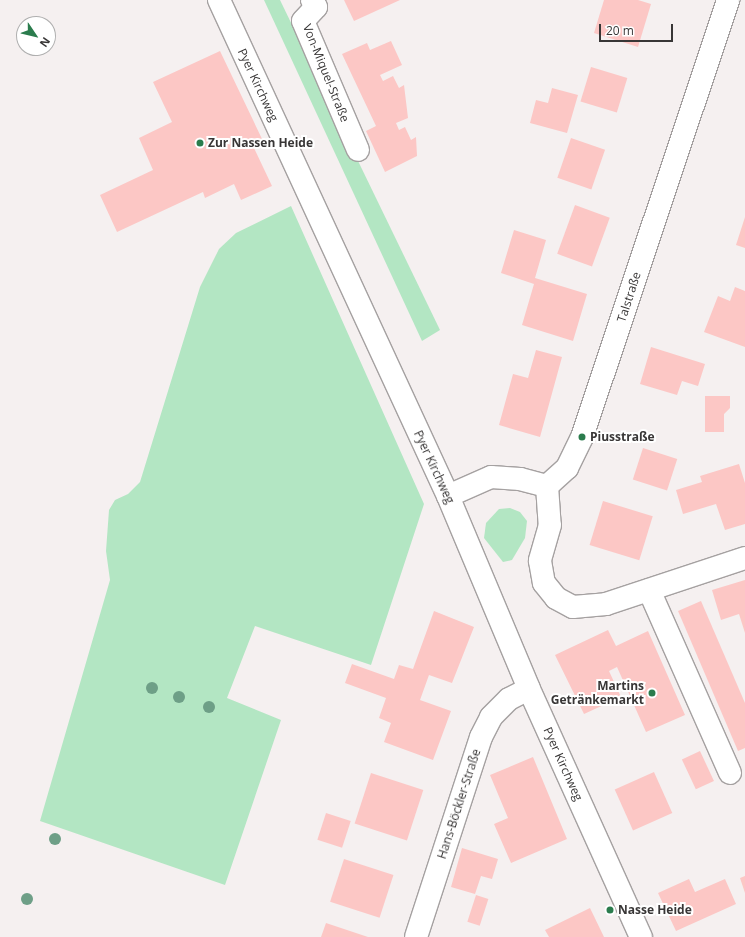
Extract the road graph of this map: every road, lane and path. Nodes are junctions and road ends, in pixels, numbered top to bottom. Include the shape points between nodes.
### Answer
1 (219, 0) edge
2 (312, 0) edge
3 (728, 0) edge
4 (358, 150) dead end
5 (547, 486) junction
6 (448, 496) junction
7 (745, 558) edge
8 (649, 590) junction
9 (529, 689) junction
10 (730, 773) dead end
11 (416, 937) edge
12 (641, 937) edge

1 - 6 street, Pyer Kirchweg
2 - 4 street, Von-Miquel-Straße via 316,7 303,21
3 - 5 street, Talstraße via 582,437 567,468
5 - 6 street via 520,479 492,477
5 - 8 street via 550,525 540,561 544,583 556,598 573,607 606,604
6 - 9 street, Pyer Kirchweg
7 - 8 street
8 - 10 street
9 - 11 street, Hans-Böckler-Straße via 509,699 491,717 481,737
9 - 12 street, Pyer Kirchweg

